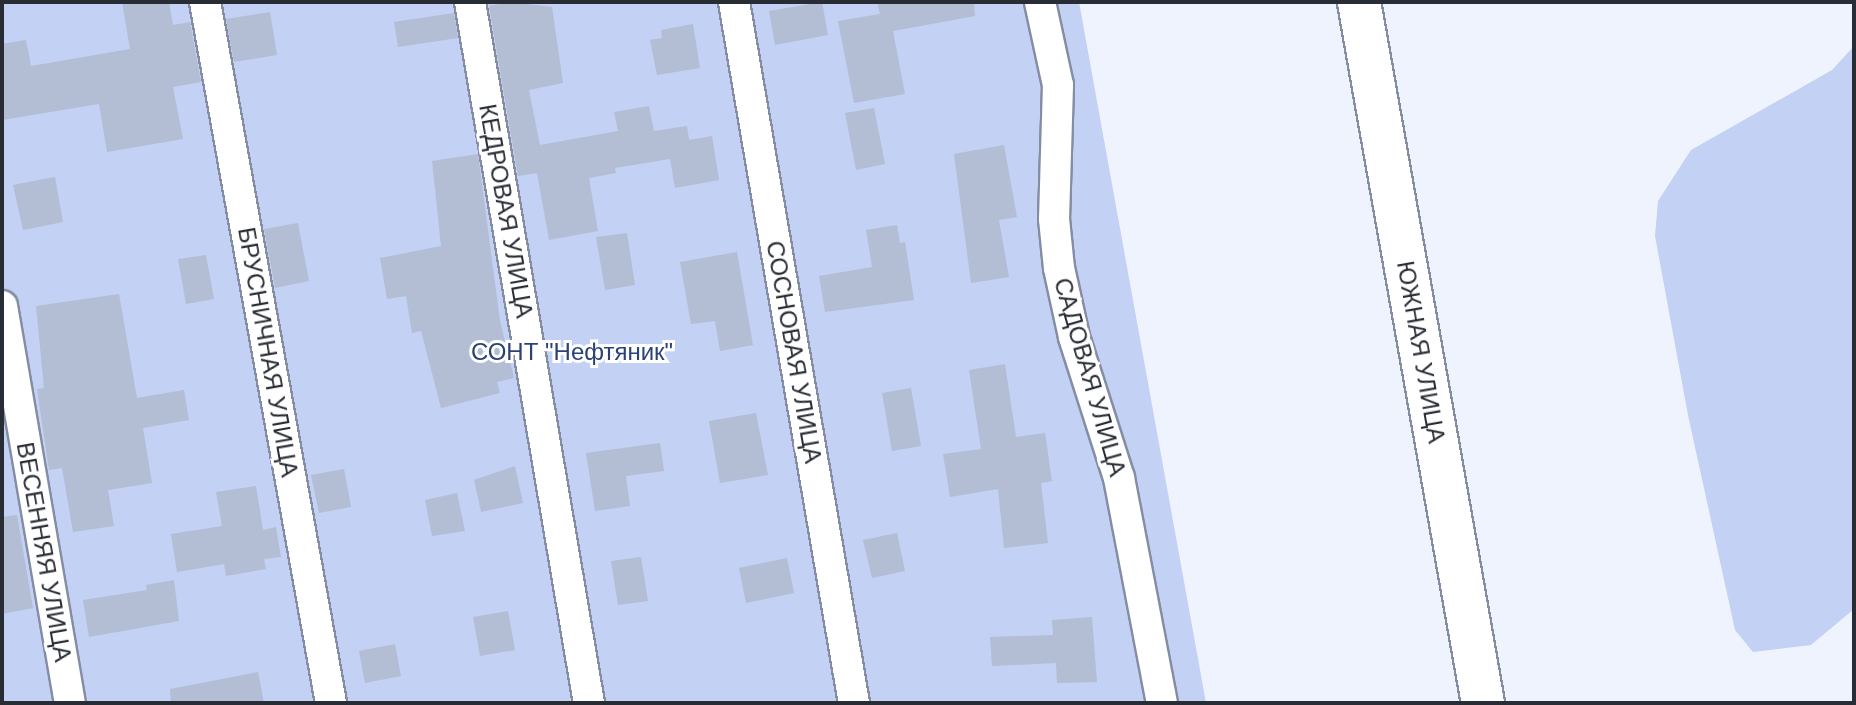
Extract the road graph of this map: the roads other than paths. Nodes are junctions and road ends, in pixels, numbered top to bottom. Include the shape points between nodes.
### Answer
1 (205, 2) edge
2 (470, 2) edge
3 (734, 2) edge
4 (1040, 2) edge
5 (1359, 2) edge
6 (2, 306) edge
7 (70, 703) edge
8 (331, 703) edge
9 (589, 703) edge
10 (854, 703) edge
11 (1162, 703) edge
12 (1483, 703) edge

1 - 8 street, БРУСНИЧНАЯ УЛИЦА
2 - 9 street, КЕДРОВАЯ УЛИЦА
3 - 10 street, СОСНОВАЯ УЛИЦА
4 - 11 street, САДОВАЯ УЛИЦА via 1058,85 1054,219 1059,268 1074,337 1119,478
5 - 12 street, ЮЖНАЯ УЛИЦА
6 - 7 street, ВЕСЕННЯЯ УЛИЦА

